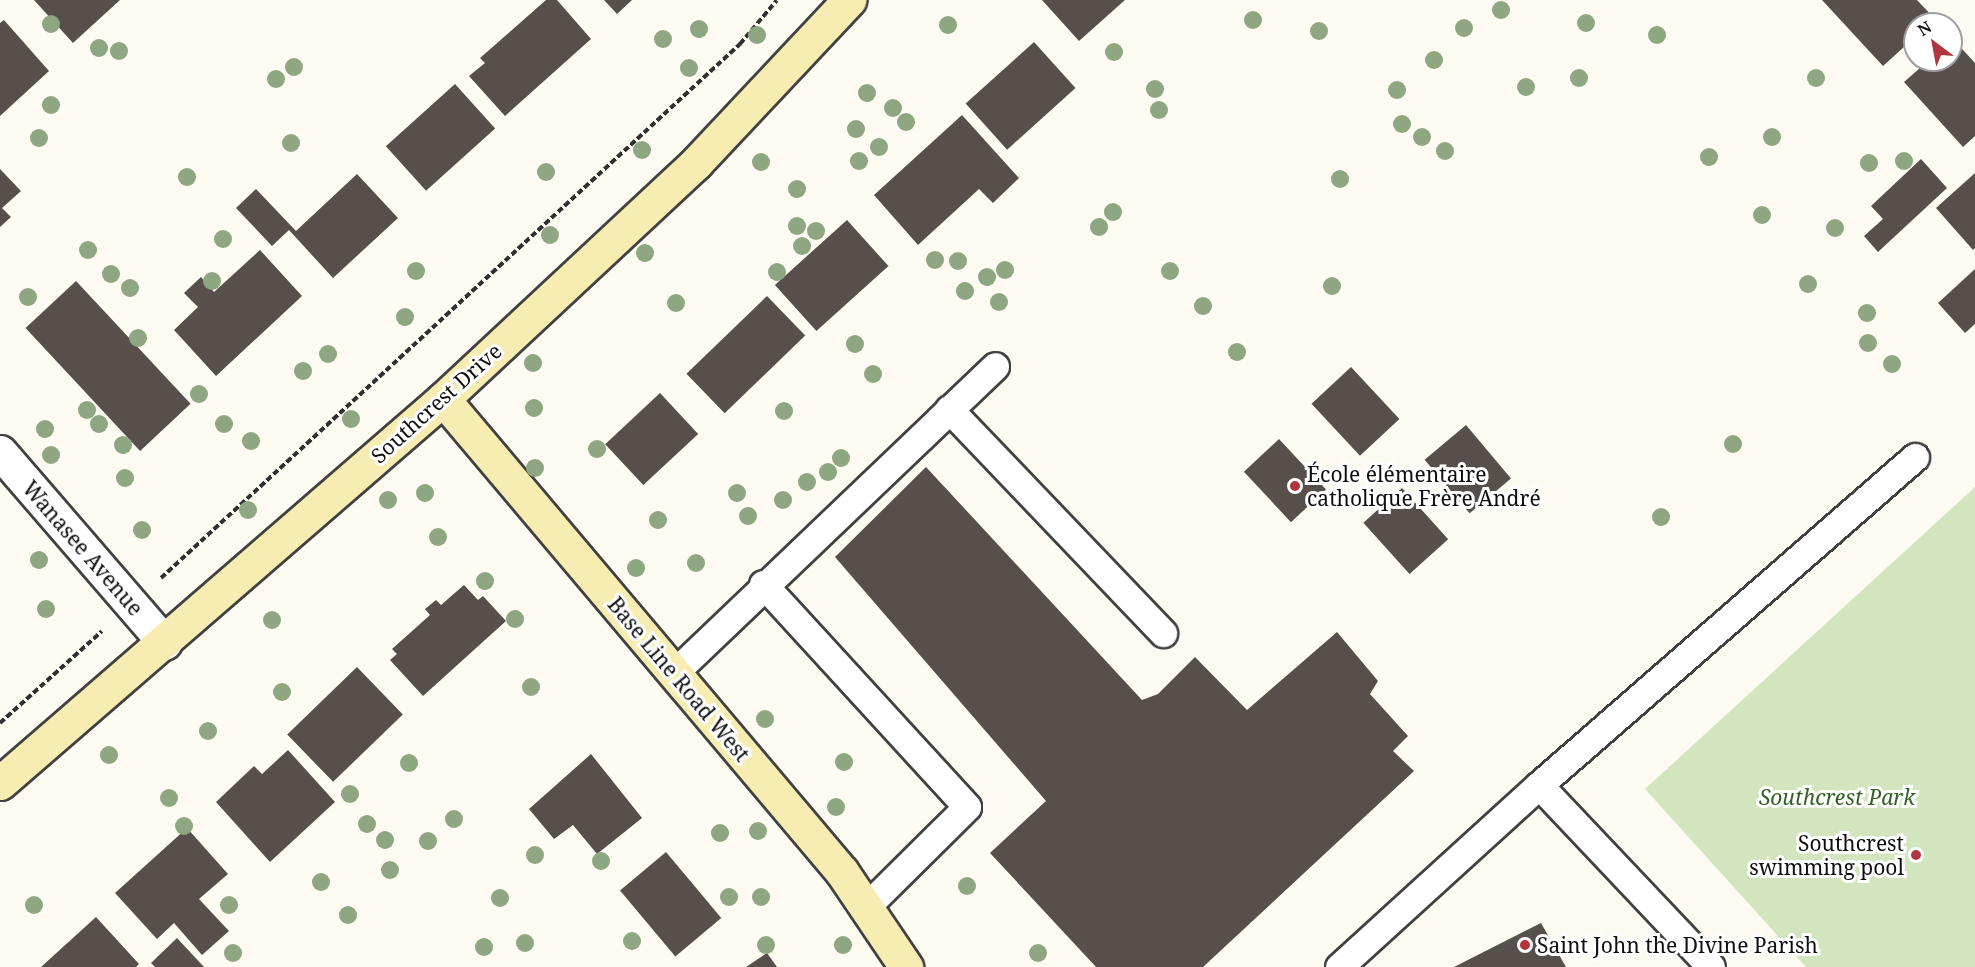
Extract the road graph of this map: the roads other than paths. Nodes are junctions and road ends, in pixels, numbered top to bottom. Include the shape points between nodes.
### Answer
1 (849, 0) edge
2 (995, 366) dead end
3 (443, 399) junction
4 (950, 409) junction
5 (0, 452) edge
6 (1916, 457) dead end
7 (763, 584) junction
8 (1163, 633) dead end
9 (165, 643) junction
10 (674, 673) junction
11 (0, 783) edge
12 (1539, 785) junction
13 (866, 907) junction
14 (906, 967) edge
15 (1339, 967) edge
16 (1711, 967) edge

1 - 3 street, Southcrest Drive via 696,163
2 - 4 lane
3 - 9 street, Southcrest Drive
3 - 10 street, Base Line Road West
4 - 7 lane
4 - 8 lane
5 - 9 street, Wanasee Avenue
6 - 12 lane
7 - 10 lane
7 - 13 lane via 967,807
9 - 11 street, Southcrest Drive
10 - 13 street, Base Line Road West via 842,872
12 - 15 lane
12 - 16 lane
13 - 14 street, Base Line Road West

